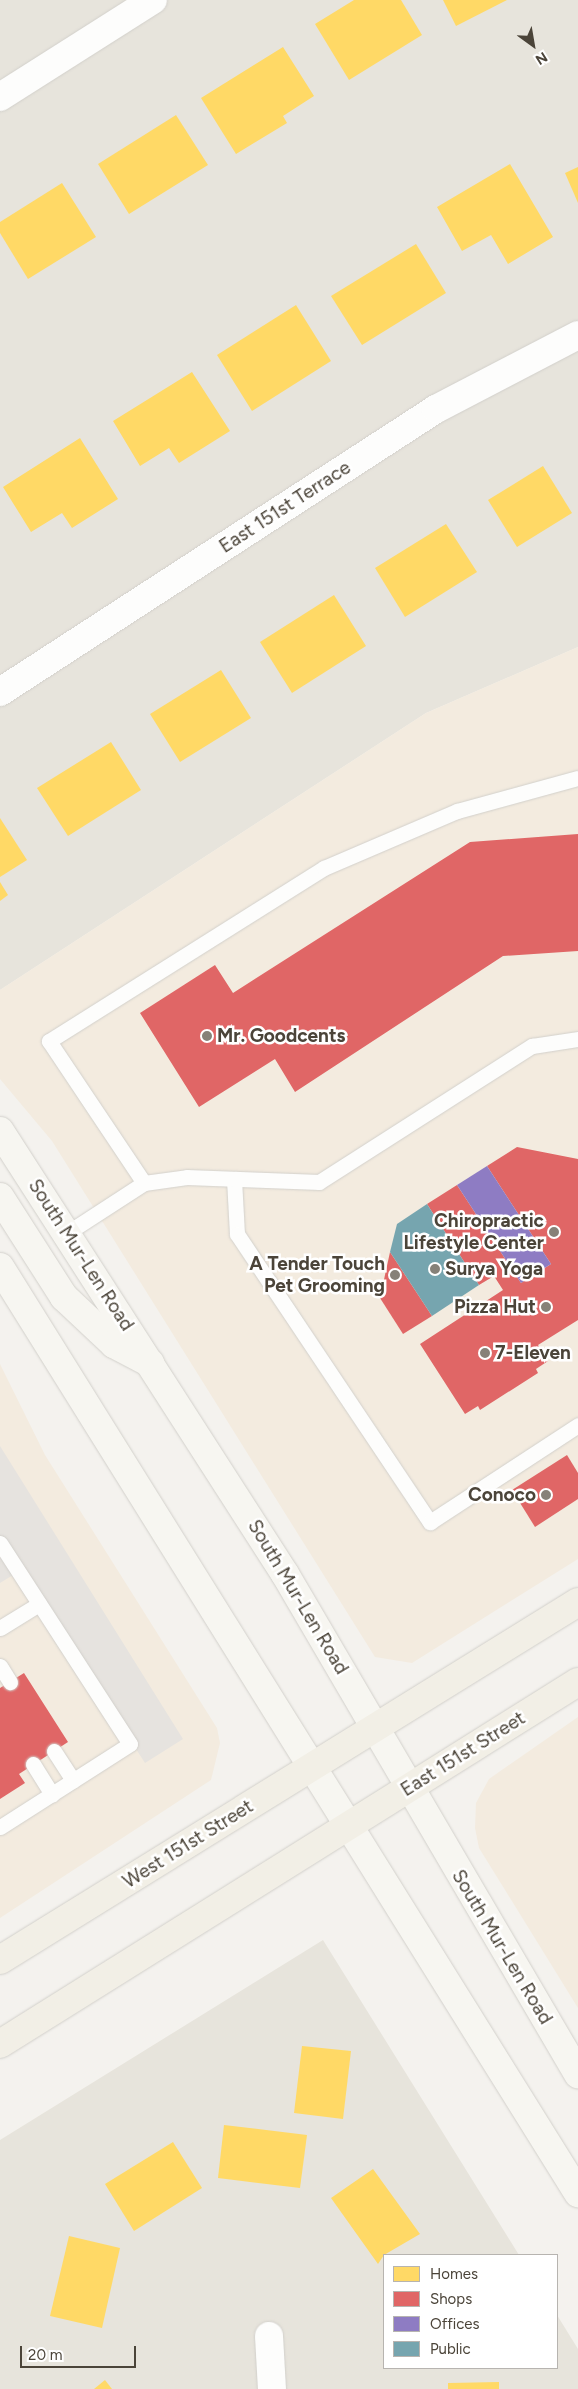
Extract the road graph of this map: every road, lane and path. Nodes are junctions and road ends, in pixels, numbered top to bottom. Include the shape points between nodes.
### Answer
1 (153, 0) edge
2 (0, 97) edge
3 (578, 335) edge
4 (0, 692) edge
5 (578, 778) edge
6 (578, 1039) edge
7 (0, 1131) edge
8 (234, 1179) junction
9 (144, 1182) junction
10 (0, 1197) edge
11 (67, 1232) junction
12 (0, 1267) edge
13 (152, 1364) junction
14 (578, 1425) edge
15 (0, 1543) edge
16 (578, 1602) edge
17 (39, 1604) junction
18 (0, 1628) edge
19 (0, 1666) edge
20 (10, 1682) dead end
21 (578, 1682) edge
22 (376, 1728) junction
23 (54, 1751) dead end
24 (33, 1764) dead end
25 (313, 1767) junction
26 (73, 1780) junction
27 (408, 1789) junction
28 (52, 1794) junction
29 (0, 1817) edge
30 (16, 1817) junction
31 (348, 1826) junction
32 (0, 1827) edge
33 (0, 1960) edge
34 (0, 2044) edge
35 (578, 2074) edge
36 (578, 2193) edge
37 (270, 2336) dead end
38 (272, 2389) edge

1 - 2 street
3 - 4 street, East 151st Terrace via 436,409
5 - 9 lane via 456,811 324,868 49,1041
6 - 8 lane via 532,1046 319,1182
7 - 11 main road, South Mur-Len Road
8 - 9 lane via 187,1177
8 - 14 lane via 237,1234 430,1522
9 - 11 lane
10 - 13 main road via 64,1298 114,1344
11 - 13 main road, South Mur-Len Road
12 - 25 main road
13 - 22 main road, South Mur-Len Road
15 - 17 lane
16 - 22 main road
17 - 18 lane
17 - 26 lane via 130,1744
19 - 20 lane
21 - 27 main road, East 151st Street
22 - 25 main road, West 151st Street
22 - 27 main road, South Mur-Len Road
23 - 26 lane
24 - 28 lane
25 - 31 main road
25 - 33 main road, West 151st Street
26 - 28 lane
27 - 31 main road, East 151st Street
27 - 35 main road, South Mur-Len Road
28 - 30 lane
29 - 30 lane
30 - 32 lane
31 - 34 main road
31 - 36 main road
37 - 38 street

